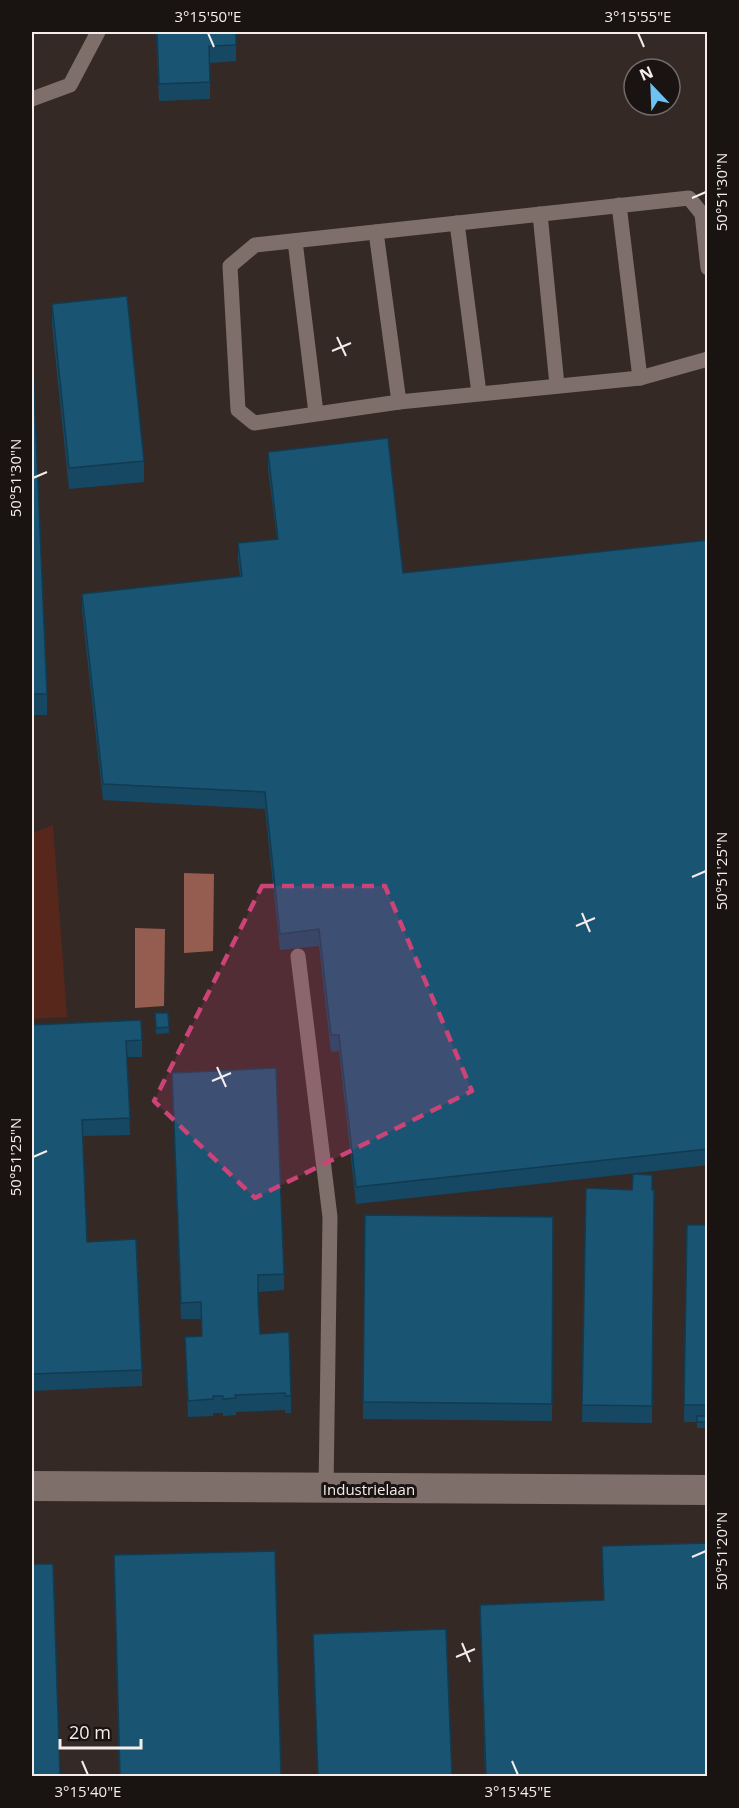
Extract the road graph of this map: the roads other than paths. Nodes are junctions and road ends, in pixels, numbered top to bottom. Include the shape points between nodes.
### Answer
1 (98, 32) edge
2 (32, 99) edge
3 (619, 206) junction
4 (705, 213) edge
5 (540, 214) junction
6 (457, 223) junction
7 (376, 232) junction
8 (295, 241) junction
9 (708, 268) edge
10 (708, 359) edge
11 (640, 378) junction
12 (557, 385) junction
13 (479, 393) junction
14 (399, 402) junction
15 (316, 413) junction
16 (298, 956) dead end
17 (32, 1486) edge
18 (326, 1490) junction
19 (708, 1490) edge

1 - 2 lane via 70,85
3 - 4 lane via 689,198
3 - 5 lane
3 - 11 lane
4 - 9 lane
5 - 6 lane
5 - 12 lane
6 - 7 lane
6 - 13 lane
7 - 8 lane
7 - 14 lane
8 - 15 lane
8 - 15 lane via 255,245 230,266 238,410 254,423
10 - 11 lane
11 - 12 lane
12 - 13 lane
13 - 14 lane
14 - 15 lane
16 - 18 lane via 330,1217
17 - 18 street, Industrielaan
18 - 19 street, Industrielaan

